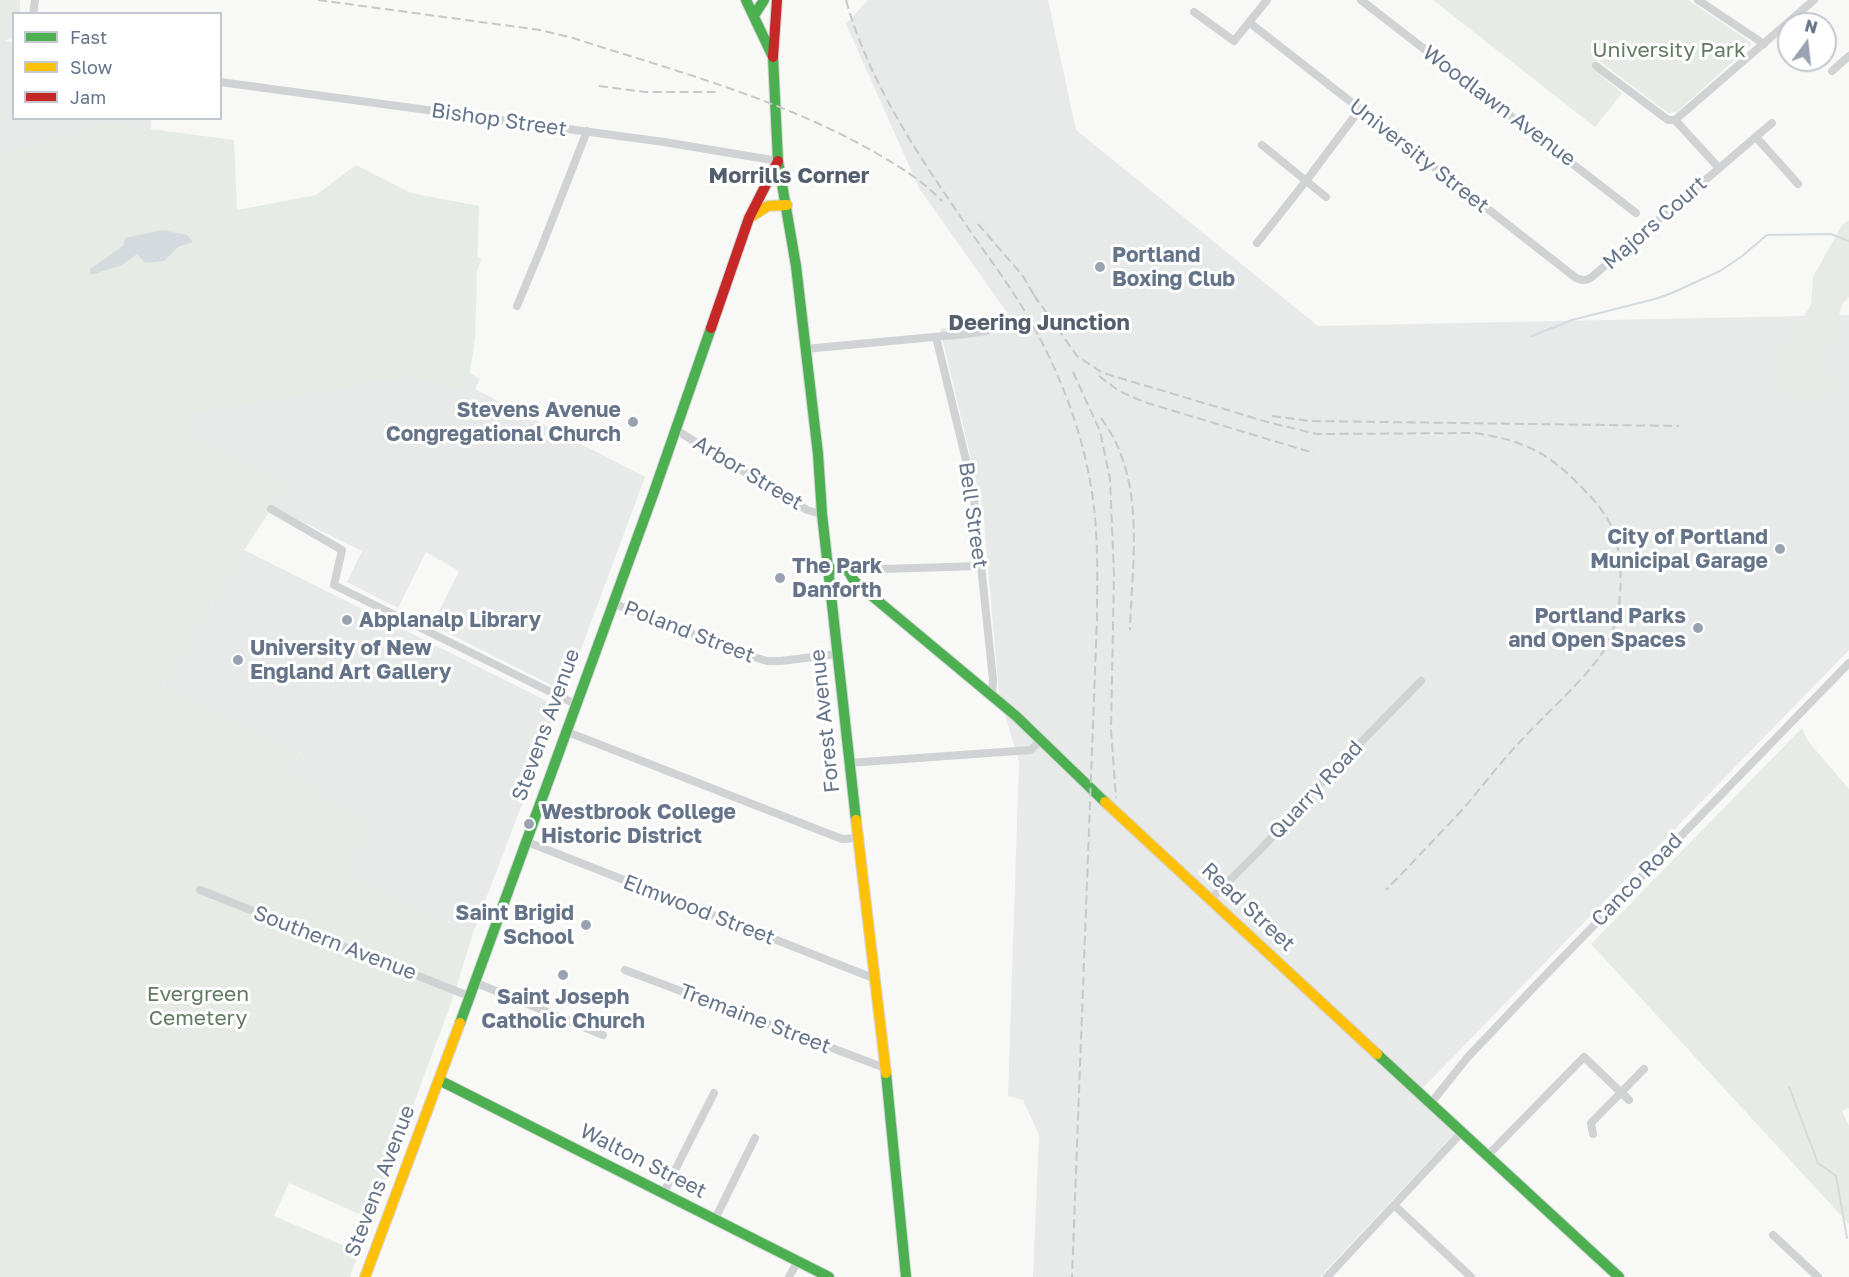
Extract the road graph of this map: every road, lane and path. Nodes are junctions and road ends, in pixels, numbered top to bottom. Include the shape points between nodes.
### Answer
1 (746, 0) edge
2 (764, 0) edge
3 (777, 0) edge
4 (1267, 0) edge
5 (1361, 0) edge
6 (1698, 0) edge
7 (1814, 0) edge
8 (1194, 12) dead end
9 (754, 14) junction
10 (1250, 23) junction
11 (1764, 44) junction
12 (773, 57) junction
13 (1596, 66) dead end
14 (222, 82) edge
15 (1360, 109) junction
16 (1674, 120) junction
17 (1773, 123) dead end
18 (587, 131) junction
19 (1756, 137) junction
20 (1262, 145) dead end
21 (778, 161) junction
22 (1719, 168) junction
23 (1306, 181) junction
24 (1798, 184) dead end
25 (1326, 197) dead end
26 (787, 205) junction
27 (1636, 213) dead end
28 (749, 218) junction
29 (1257, 243) dead end
30 (1591, 279) joint
31 (517, 306) dead end
32 (1011, 320) dead end
33 (936, 337) junction
34 (805, 349) junction
35 (676, 430) junction
36 (271, 509) dead end
37 (822, 514) junction
38 (980, 566) junction
39 (828, 569) junction
40 (848, 570) junction
41 (612, 603) junction
42 (837, 654) junction
43 (1849, 663) edge
44 (1421, 681) dead end
45 (992, 696) junction
46 (575, 704) junction
47 (565, 731) junction
48 (1041, 741) junction
49 (849, 763) junction
50 (857, 838) junction
51 (525, 841) junction
52 (200, 890) dead end
53 (1211, 898) junction
54 (625, 970) dead end
55 (873, 978) junction
56 (474, 982) junction
57 (469, 996) junction
58 (603, 1035) dead end
59 (885, 1068) junction
60 (1644, 1069) dead end
61 (439, 1080) junction
62 (1621, 1092) junction
63 (714, 1094) dead end
64 (1629, 1100) dead end
65 (1431, 1103) junction
66 (1462, 1132) junction
67 (1593, 1134) dead end
68 (755, 1138) dead end
69 (1488, 1155) junction
70 (664, 1192) junction
71 (1394, 1205) junction
72 (715, 1219) junction
73 (1773, 1235) dead end
74 (798, 1261) junction
75 (365, 1277) edge
76 (789, 1277) edge
77 (829, 1277) edge
78 (906, 1277) edge
79 (1327, 1277) edge
80 (1471, 1277) edge
81 (1619, 1277) edge
82 (1818, 1277) edge

1 - 9 main road
2 - 9 main road
3 - 12 main road
4 - 10 street
5 - 27 street, Woodlawn Avenue
6 - 11 street
7 - 11 street
8 - 10 street via 1234,41
9 - 12 main road
10 - 15 street, University Street
11 - 16 street
12 - 21 main road, Forest Avenue
13 - 16 street via 1668,120
14 - 18 street, Bishop Street
15 - 23 street
15 - 30 street, University Street via 1576,278
16 - 22 street
17 - 19 street, Majors Court
18 - 21 street, Bishop Street
18 - 31 street
19 - 22 street, Majors Court
19 - 24 street
20 - 23 street
21 - 26 main road, Forest Avenue
21 - 28 main road, Stevens Avenue
22 - 30 street, Majors Court
23 - 25 street
23 - 29 street
26 - 28 main road via 768,206
26 - 34 main road, Forest Avenue
28 - 35 main road, Stevens Avenue
32 - 33 street via 986,331
33 - 34 street
33 - 38 street, Bell Street via 974,489
34 - 37 main road, Forest Avenue
35 - 37 street, Arbor Street via 807,510
35 - 41 main road, Stevens Avenue
36 - 46 street via 342,550 334,585
37 - 39 main road, Forest Avenue
38 - 40 street
38 - 45 street, Bell Street
39 - 40 main road
39 - 42 main road, Forest Avenue
40 - 45 main road, Read Street via 854,581
41 - 42 street, Poland Street via 767,661
41 - 46 main road, Stevens Avenue
42 - 49 main road, Forest Avenue
43 - 65 street, Canco Road via 1536,985
44 - 53 street, Quarry Road
45 - 48 main road, Read Street
46 - 47 main road, Stevens Avenue
47 - 50 street via 842,839
47 - 51 main road, Stevens Avenue
48 - 49 street via 1031,750
48 - 53 main road, Read Street
49 - 50 main road, Forest Avenue
50 - 55 main road, Forest Avenue
51 - 55 street, Elmwood Street
51 - 56 main road, Stevens Avenue
52 - 57 street, Southern Avenue
53 - 65 main road, Read Street
54 - 59 street, Tremaine Street
55 - 59 main road, Forest Avenue
56 - 57 main road, Stevens Avenue
56 - 58 street
57 - 61 main road, Stevens Avenue
59 - 78 main road, Forest Avenue
60 - 62 street
61 - 70 main road, Walton Street
61 - 75 main road, Stevens Avenue
62 - 64 street
62 - 67 street via 1591,1123
62 - 69 street via 1584,1056
63 - 70 street
65 - 66 main road, Read Street
66 - 69 main road, Read Street
66 - 71 street
68 - 72 street
69 - 81 main road, Read Street
70 - 72 main road, Walton Street
71 - 79 street
71 - 80 street
72 - 74 main road, Walton Street
73 - 82 street
74 - 76 street
74 - 77 main road, Walton Street

